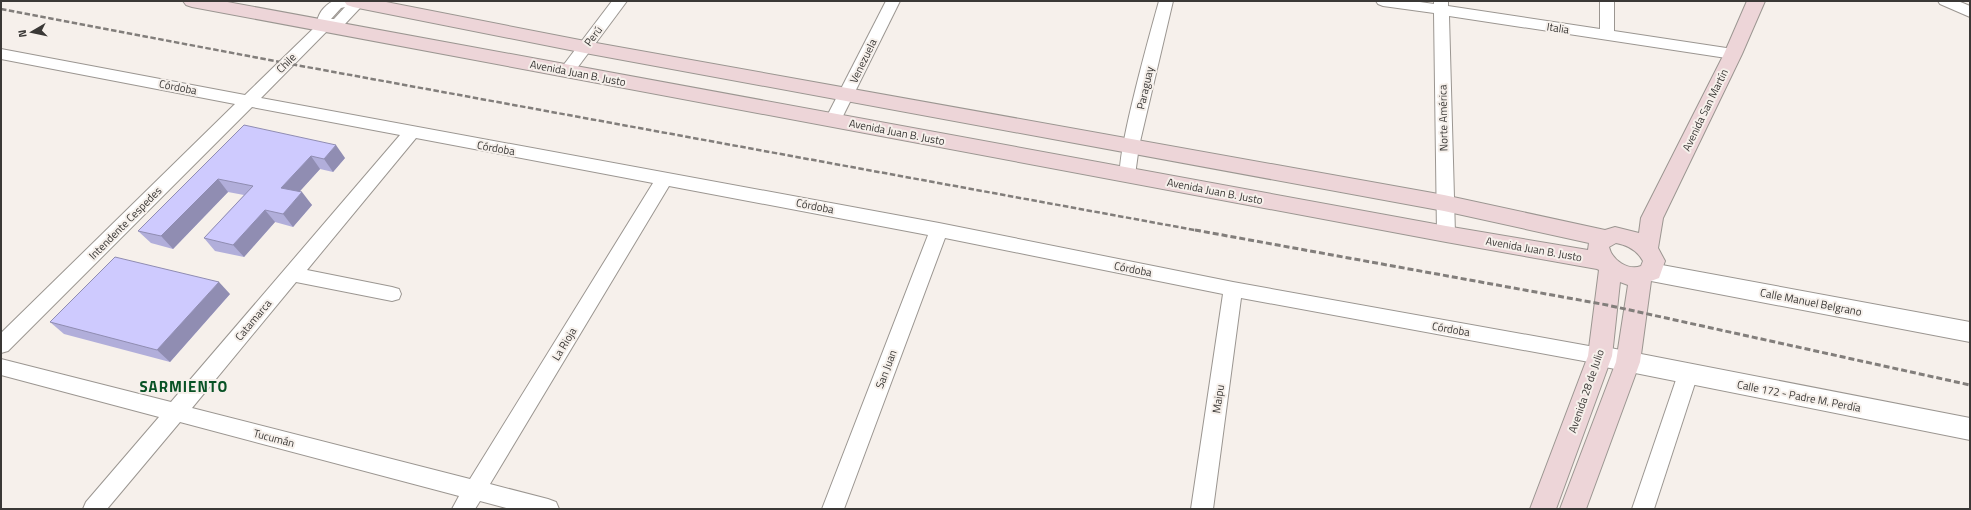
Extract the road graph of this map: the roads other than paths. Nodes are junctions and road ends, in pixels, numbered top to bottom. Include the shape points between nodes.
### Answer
1 (192, 1) edge
2 (347, 1) edge
3 (353, 1) edge
4 (620, 1) edge
5 (892, 1) edge
6 (1166, 1) edge
7 (1383, 1) edge
8 (1607, 1) edge
9 (1756, 1) edge
10 (1945, 1) edge
11 (1441, 6) edge
12 (1970, 12) edge
13 (324, 26) junction
14 (1607, 36) junction
15 (585, 47) junction
16 (1733, 54) junction
17 (2, 55) edge
18 (567, 71) junction
19 (846, 95) junction
20 (249, 100) junction
21 (833, 120) junction
22 (412, 132) junction
23 (1131, 146) junction
24 (1127, 175) junction
25 (665, 178) junction
26 (1444, 203) junction
27 (1652, 218) junction
28 (939, 230) junction
29 (1446, 234) junction
30 (1609, 237) junction
31 (1606, 264) junction
32 (1648, 264) junction
33 (292, 274) junction
34 (1233, 289) junction
35 (392, 294) dead end
36 (1970, 321) edge
37 (1970, 332) edge
38 (1, 345) edge
39 (1600, 356) junction
40 (1628, 362) junction
41 (1, 367) edge
42 (1688, 374) junction
43 (175, 412) junction
44 (1970, 429) edge
45 (474, 490) junction
46 (94, 509) edge
47 (463, 509) edge
48 (548, 509) edge
49 (833, 509) edge
50 (1202, 509) edge
51 (1543, 509) edge
52 (1573, 509) edge
53 (1643, 509) edge

1 - 13 main road, Avenida Juan B. Justo
2 - 13 street, Chile via 353,8 339,22
3 - 15 main road
4 - 15 street, Perú
5 - 19 street, Venezuela
6 - 23 street, Paraguay
7 - 11 street, Italia
8 - 14 street
9 - 16 main road, Avenida San Martín
10 - 12 street
11 - 14 street, Italia
11 - 26 street, Norte América
13 - 18 main road, Avenida Juan B. Justo
13 - 20 street, Chile
14 - 16 street, Italia
15 - 18 street, Perú
15 - 19 main road
16 - 27 main road, Avenida San Martín
17 - 20 street, Córdoba
18 - 21 main road, Avenida Juan B. Justo
19 - 21 street, Venezuela
19 - 23 main road
20 - 22 street, Córdoba
20 - 38 street, Intendente Cespedes
21 - 24 main road, Avenida Juan B. Justo
22 - 25 street, Córdoba
22 - 33 street, Catamarca
23 - 24 street, Paraguay
23 - 26 main road
24 - 29 main road, Avenida Juan B. Justo
25 - 28 street, Córdoba
25 - 45 street, La Rioja
26 - 29 street, Norte América
26 - 30 main road
27 - 30 main road
27 - 32 main road, Avenida San Martín
28 - 34 street, Córdoba
28 - 49 street, San Juan
29 - 31 main road, Avenida Juan B. Justo
30 - 31 main road, Avenida 28 de Julio via 1599,242 1598,248
30 - 32 main road via 1632,238
31 - 32 main road, Avenida Juan B. Justo via 1625,275
31 - 39 main road, Avenida 28 de Julio
32 - 36 street
32 - 37 street, Calle Manuel Belgrano
32 - 40 main road
33 - 35 street
33 - 43 street, Catamarca
34 - 39 street, Córdoba
34 - 50 street, Maipu
39 - 40 street, Córdoba
39 - 51 main road, Avenida 28 de Julio
40 - 42 street, Calle 172 - Padre M. Perdía
40 - 52 main road
41 - 43 street, Tucumán
42 - 44 street, Calle 172 - Padre M. Perdía
42 - 53 street
43 - 45 street, Tucumán
43 - 46 street, Catamarca
45 - 47 street, La Rioja
45 - 48 street, Tucumán

